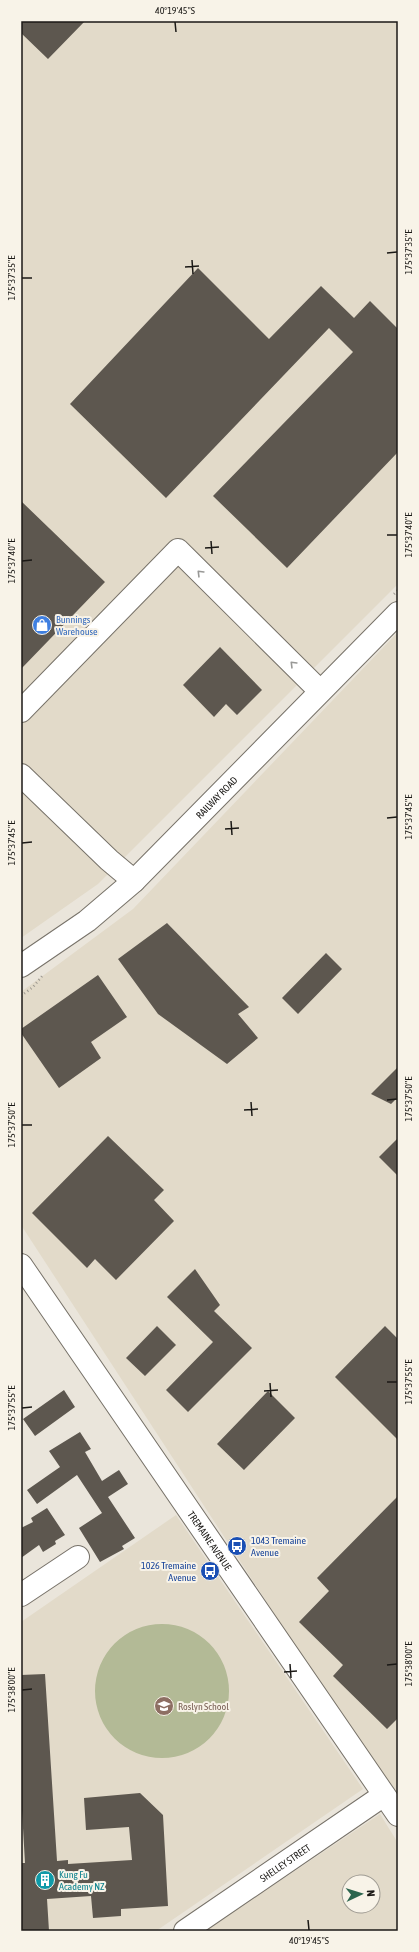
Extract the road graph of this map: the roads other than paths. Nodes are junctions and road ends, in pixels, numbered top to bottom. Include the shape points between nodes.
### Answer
1 (398, 613) edge
2 (320, 691) junction
3 (21, 711) edge
4 (21, 775) edge
5 (134, 881) junction
6 (21, 966) edge
7 (21, 1265) edge
8 (78, 1557) dead end
9 (21, 1595) edge
10 (394, 1807) edge
11 (185, 1931) edge

1 - 2 main road, RAILWAY ROAD
2 -> 3 main road via 178,550
2 - 5 main road, RAILWAY ROAD
4 - 5 main road
5 - 6 main road, RAILWAY ROAD via 87,921
7 - 10 main road, TREMAINE AVENUE
8 - 9 main road
10 - 11 main road, SHELLEY STREET

